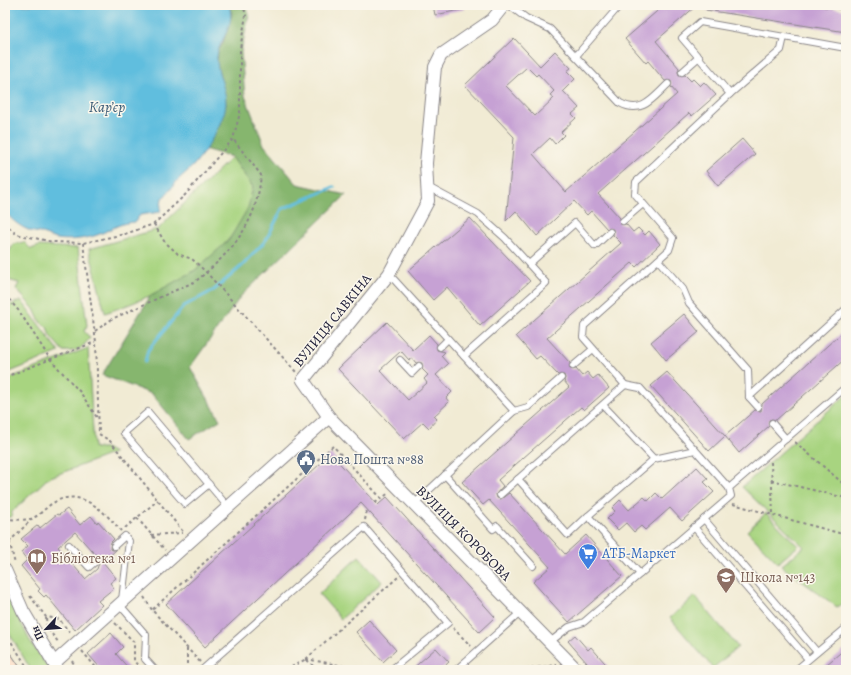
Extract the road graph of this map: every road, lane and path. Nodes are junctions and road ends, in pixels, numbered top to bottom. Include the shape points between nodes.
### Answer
1 (243, 5) edge
2 (504, 5) edge
3 (509, 5) edge
4 (620, 5) edge
5 (784, 37) junction
6 (846, 48) edge
7 (576, 56) junction
8 (699, 57) junction
9 (682, 72) dead end
10 (668, 84) dead end
11 (730, 94) junction
12 (233, 139) junction
13 (428, 187) junction
14 (643, 204) junction
15 (623, 221) dead end
16 (5, 223) edge
17 (154, 224) junction
18 (610, 232) dead end
19 (83, 243) junction
20 (658, 260) junction
21 (529, 264) junction
22 (206, 272) junction
23 (389, 274) junction
24 (5, 295) edge
25 (846, 309) edge
26 (92, 313) dead end
27 (94, 331) dead end
28 (448, 339) junction
29 (96, 342) dead end
30 (440, 347) dead end
31 (593, 349) junction
32 (464, 356) junction
33 (50, 359) junction
34 (400, 360) dead end
35 (419, 366) dead end
36 (573, 366) dead end
37 (5, 377) edge
38 (561, 378) dead end
39 (303, 380) junction
40 (625, 385) junction
41 (846, 387) edge
42 (749, 397) junction
43 (603, 405) junction
44 (758, 407) dead end
45 (514, 411) junction
46 (329, 417) junction
47 (99, 420) dead end
48 (772, 423) dead end
49 (787, 438) junction
50 (695, 450) junction
51 (770, 452) junction
52 (654, 460) junction
53 (445, 475) junction
54 (518, 479) junction
55 (771, 480) junction
56 (209, 484) junction
57 (396, 486) junction
58 (846, 486) edge
59 (729, 488) junction
60 (500, 494) dead end
61 (846, 498) edge
62 (382, 499) junction
63 (158, 500) dead end
64 (724, 502) junction
65 (375, 503) dead end
66 (414, 504) junction
67 (228, 506) junction
68 (773, 515) junction
69 (588, 516) junction
70 (33, 518) junction
71 (137, 518) junction
72 (5, 519) edge
73 (704, 519) junction
74 (5, 524) edge
75 (694, 528) junction
76 (185, 533) dead end
77 (123, 534) junction
78 (151, 535) junction
79 (846, 535) edge
80 (9, 542) junction
81 (69, 544) dead end
82 (114, 546) dead end
83 (171, 557) junction
84 (96, 561) dead end
85 (533, 566) dead end
86 (11, 569) edge
87 (403, 572) junction
88 (640, 574) junction
89 (138, 587) junction
90 (29, 596) dead end
91 (120, 603) junction
92 (152, 610) junction
93 (520, 612) junction
94 (101, 620) junction
95 (448, 623) junction
96 (846, 628) edge
97 (5, 632) edge
98 (72, 635) dead end
99 (134, 642) dead end
100 (550, 642) junction
101 (187, 648) junction
102 (476, 652) junction
103 (817, 652) junction
104 (306, 659) junction
105 (808, 659) junction
106 (5, 661) edge
107 (56, 667) edge
108 (574, 667) edge
109 (203, 669) edge
110 (11, 670) edge
111 (29, 670) edge
112 (155, 670) edge
113 (187, 670) edge
114 (286, 670) edge
115 (317, 670) edge
116 (365, 670) edge
117 (391, 670) edge
118 (456, 670) edge
119 (520, 670) edge
120 (796, 670) edge

1 - 12 path via 246,15 240,49 240,114
2 - 13 street, ВУЛИЦЯ САВКІНА via 492,20 441,55 435,67 426,163
3 - 7 lane via 526,18 550,29
4 - 7 lane
5 - 6 lane
5 - 8 lane via 700,22 682,38
5 - 11 lane via 781,50
7 - 10 lane via 620,104 629,108 639,108
8 - 9 lane
8 - 11 lane
11 - 14 lane via 636,182 635,194
12 - 17 path via 186,195
12 - 22 path via 261,175 256,203 244,232
13 - 21 lane via 478,214
13 - 23 street, ВУЛИЦЯ САВКІНА via 428,201
14 - 15 lane
14 - 20 lane via 673,238 669,250
16 - 19 path via 16,234 53,242
17 - 19 path via 125,234
17 - 22 path via 164,241 178,254 192,259
18 - 21 lane via 595,246 575,223
19 - 26 path
20 - 31 lane via 584,326 583,337
20 - 42 lane via 683,289 689,303 748,370
21 - 32 lane via 546,282
22 - 27 path via 196,281 112,319
22 - 39 path
23 - 28 lane
23 - 39 street, ВУЛИЦЯ САВКІНА
24 - 33 path via 19,311
25 - 42 lane
28 - 30 lane
28 - 32 lane
29 - 33 path
31 - 36 lane
31 - 40 lane
32 - 45 lane
33 - 37 path
33 - 47 path via 80,392
34 - 35 lane via 412,373
38 - 45 lane via 528,407
39 - 46 street, ВУЛИЦЯ САВКІНА
40 - 43 lane
40 - 50 lane via 640,388
41 - 49 lane
42 - 44 lane
43 - 52 lane
43 - 54 lane
45 - 53 lane
46 - 57 street, ВУЛИЦЯ КОРОБОВА
46 - 67 street
48 - 49 lane
49 - 51 lane
49 - 58 path
50 - 52 lane
50 - 59 lane
51 - 55 path
51 - 59 lane
52 - 69 lane
53 - 66 lane
53 - 85 lane via 494,529 497,526
54 - 60 lane
54 - 69 lane via 568,535
55 - 61 path
55 - 68 path
56 - 56 lane via 148,412 124,433 185,504
56 - 67 lane
57 - 62 path
57 - 66 street, ВУЛИЦЯ КОРОБОВА
59 - 64 lane via 731,496
62 - 65 path
62 - 92 path via 333,446
63 - 71 path
64 - 68 path
64 - 73 lane
66 - 93 street, ВУЛИЦЯ КОРОБОВА
67 - 83 street
68 - 79 path
69 - 88 lane
70 - 72 path
70 - 77 path via 53,502 75,497 96,505
70 - 80 path
71 - 77 path
71 - 78 path
73 - 75 lane
73 - 103 lane
74 - 80 path
75 - 88 lane
75 - 105 lane
76 - 78 path
77 - 82 lane
77 - 91 lane via 129,541
78 - 83 path
80 - 86 path
81 - 84 lane via 89,567
83 - 89 street
86 - 107 street via 24,611
87 - 95 lane
87 - 104 path
87 - 109 lane via 364,527
88 - 100 lane via 584,622 569,627
89 - 91 street
89 - 92 path
90 - 98 path via 46,618 59,619
91 - 94 street
91 - 112 lane via 146,635 145,659
92 - 101 path
93 - 100 street, ВУЛИЦЯ КОРОБОВА
93 - 102 lane
94 - 99 path via 117,623
94 - 107 street
95 - 102 path
95 - 117 lane
96 - 103 lane
97 - 111 path
100 - 108 street, ВУЛИЦЯ КОРОБОВА
101 - 109 path
101 - 113 path
102 - 118 lane
103 - 105 lane
104 - 114 path
104 - 115 path
104 - 116 path
105 - 120 lane
106 - 110 main road
108 - 119 path

